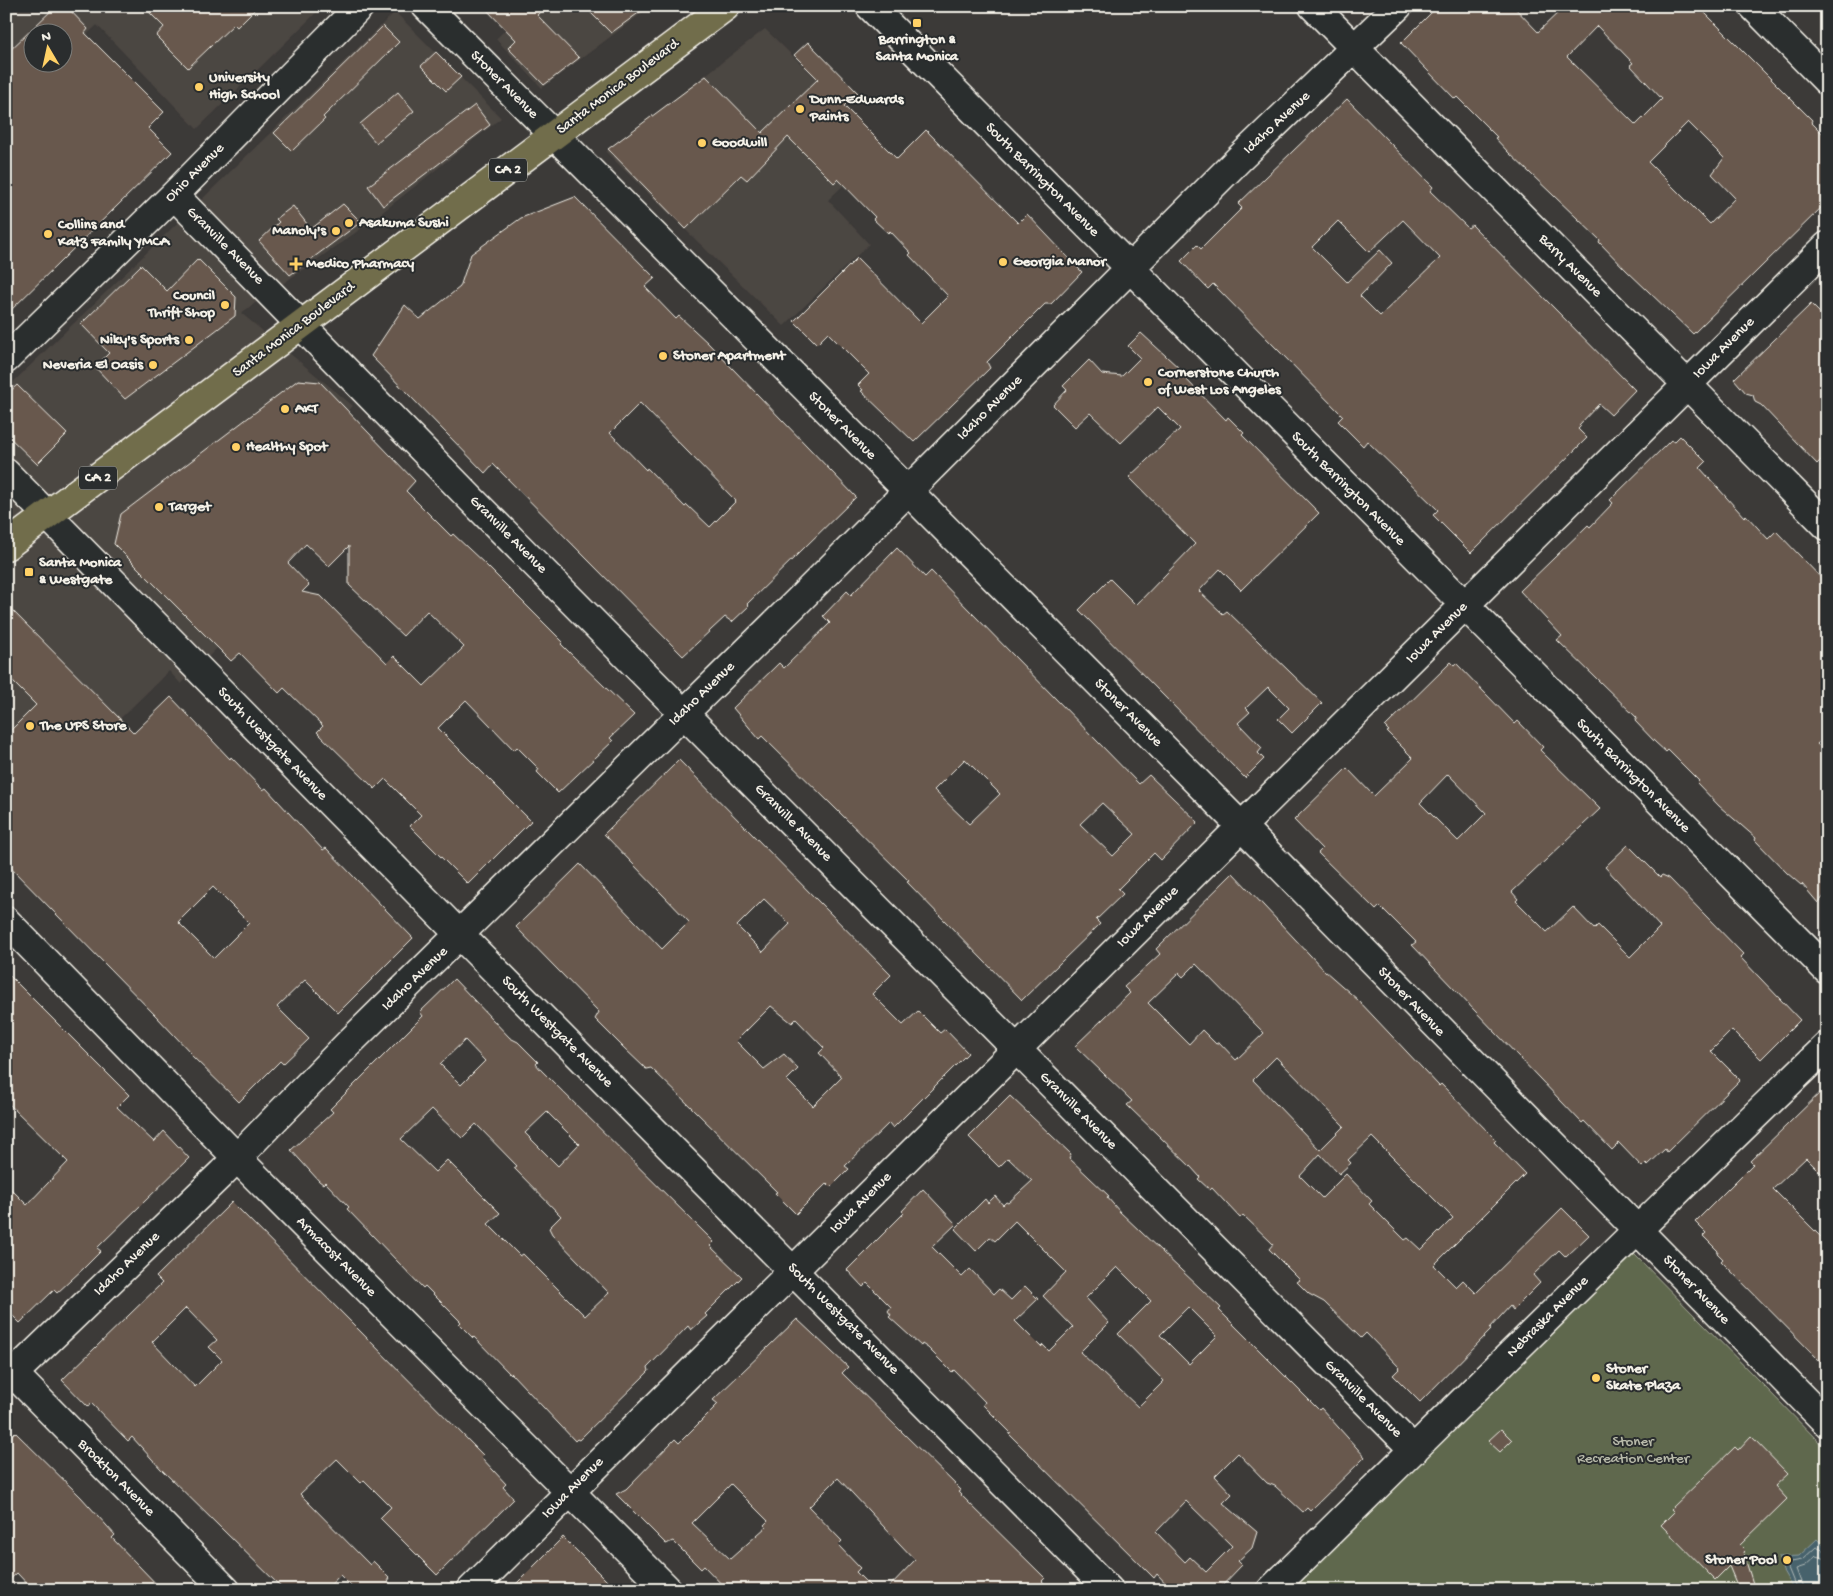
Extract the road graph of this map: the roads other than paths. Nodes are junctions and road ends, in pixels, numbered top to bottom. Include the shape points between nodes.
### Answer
1 (360, 6) edge
2 (426, 6) edge
3 (726, 6) edge
4 (870, 6) edge
5 (1313, 6) edge
6 (1398, 6) edge
7 (1753, 6) edge
8 (1356, 49) junction
9 (1827, 81) edge
10 (554, 135) junction
11 (174, 195) junction
12 (1827, 246) edge
13 (1131, 270) junction
14 (302, 324) junction
15 (6, 360) edge
16 (1687, 384) junction
17 (6, 473) edge
18 (908, 492) junction
19 (48, 514) junction
20 (1827, 526) edge
21 (6, 546) edge
22 (1464, 606) junction
23 (684, 712) junction
24 (1241, 826) junction
25 (6, 922) edge
26 (460, 935) junction
27 (1827, 970) edge
28 (1827, 1046) edge
29 (1017, 1049) junction
30 (237, 1158) junction
31 (1636, 1230) junction
32 (794, 1269) junction
33 (9, 1374) edge
34 (1827, 1423) edge
35 (1414, 1450) junction
36 (571, 1491) junction
37 (226, 1590) edge
38 (471, 1590) edge
39 (668, 1590) edge
40 (1109, 1590) edge
41 (1271, 1590) edge

1 - 11 street, Ohio Avenue
2 - 10 street, Stoner Avenue
3 - 10 main road, Santa Monica Boulevard / CA 2
4 - 13 street, South Barrington Avenue
5 - 8 street, Barry Avenue
6 - 8 street, Idaho Avenue
7 - 9 street
8 - 13 street, Idaho Avenue via 1239,159
8 - 16 street, Barry Avenue
10 - 14 main road, Santa Monica Boulevard / CA 2
10 - 18 street, Stoner Avenue
11 - 14 street, Granville Avenue
11 - 15 street, Ohio Avenue
12 - 16 street, Iowa Avenue
13 - 18 street, Idaho Avenue
13 - 22 street, South Barrington Avenue
14 - 19 main road, Santa Monica Boulevard / CA 2
14 - 23 street, Granville Avenue
16 - 20 street, Barry Avenue
16 - 22 street, Iowa Avenue
17 - 19 street, South Westgate Avenue
18 - 23 street, Idaho Avenue
18 - 24 street, Stoner Avenue
19 - 21 main road, Santa Monica Boulevard / CA 2
19 - 26 street, South Westgate Avenue
22 - 24 street, Iowa Avenue
22 - 27 street, South Barrington Avenue
23 - 26 street, Idaho Avenue
23 - 29 street, Granville Avenue
24 - 29 street, Iowa Avenue
24 - 31 street, Stoner Avenue
25 - 30 street, Armacost Avenue
26 - 30 street, Idaho Avenue
26 - 32 street, South Westgate Avenue
28 - 31 street, Nebraska Avenue
29 - 32 street, Iowa Avenue
29 - 35 street, Granville Avenue
30 - 33 street, Idaho Avenue
30 - 36 street, Armacost Avenue
31 - 34 street, Stoner Avenue
31 - 35 street, Nebraska Avenue
32 - 36 street, Iowa Avenue
32 - 40 street, South Westgate Avenue
33 - 37 street, Brockton Avenue
35 - 41 street, Nebraska Avenue
36 - 38 street, Iowa Avenue
36 - 39 street, Armacost Avenue

